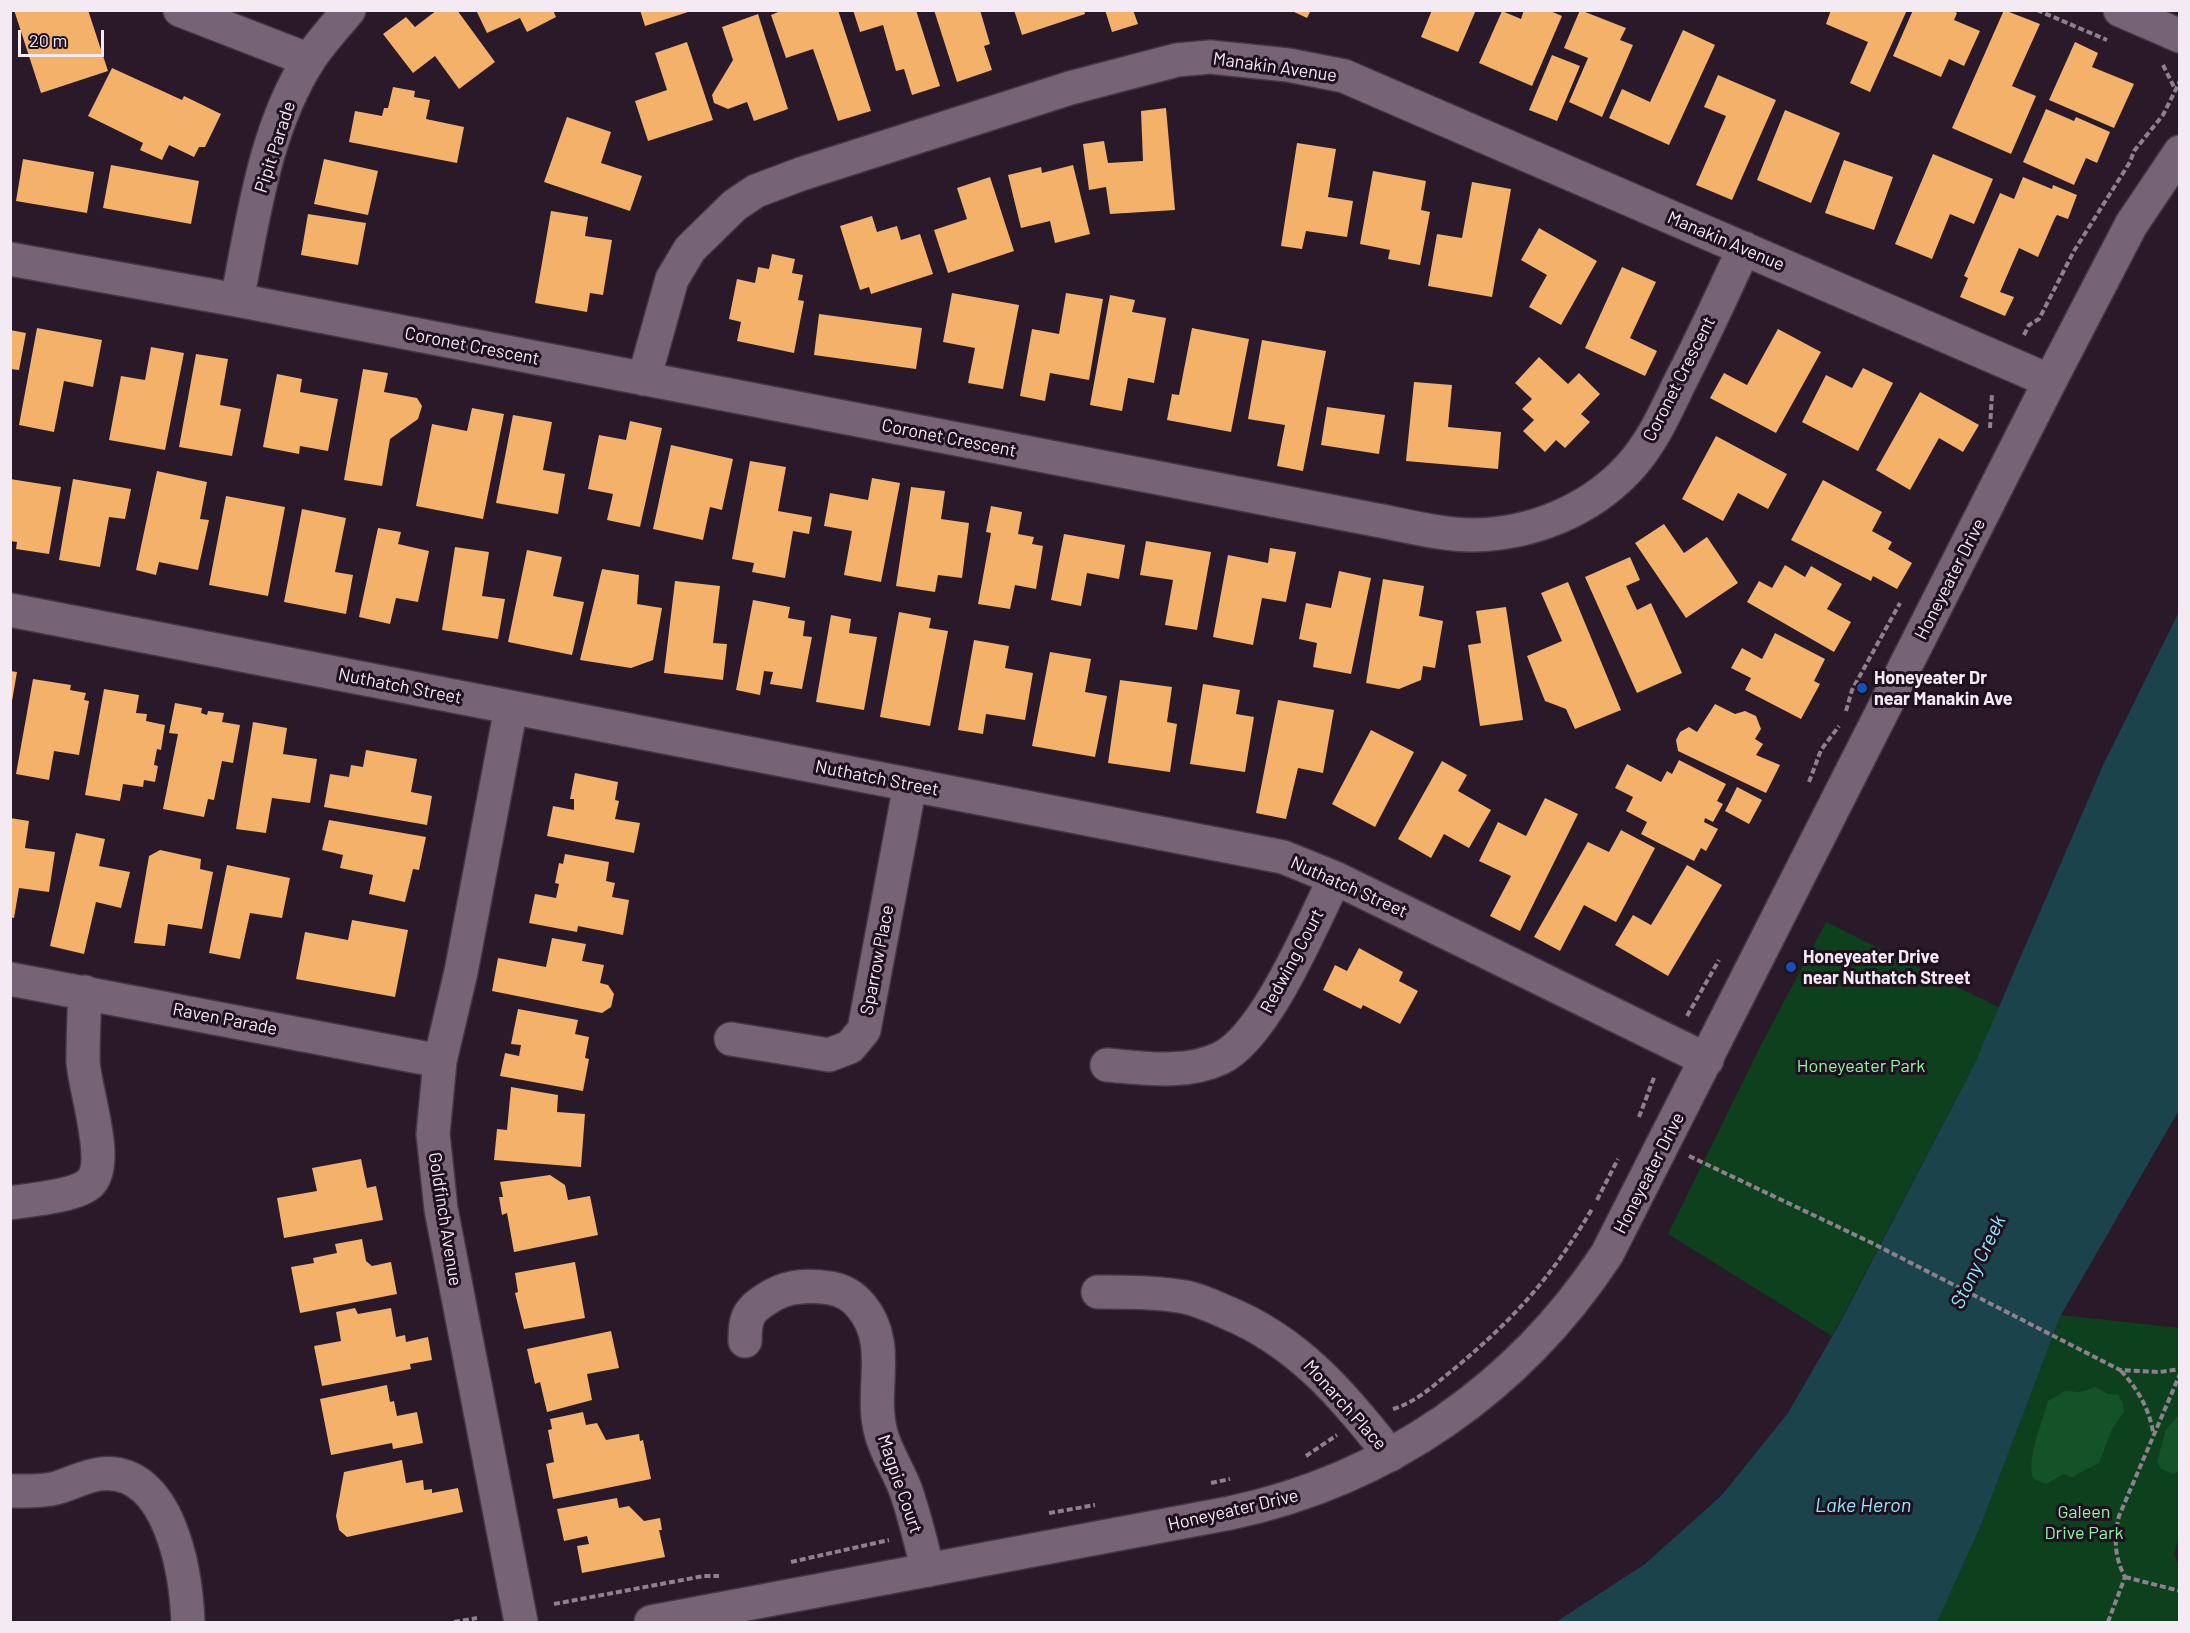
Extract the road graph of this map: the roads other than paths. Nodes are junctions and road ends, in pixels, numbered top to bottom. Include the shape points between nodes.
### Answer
1 (180, 10) edge
2 (349, 10) edge
3 (2120, 10) edge
4 (2180, 36) edge
5 (309, 60) junction
6 (2180, 152) edge
7 (1744, 248) junction
8 (10, 259) edge
9 (237, 300) junction
10 (644, 379) junction
11 (2050, 381) junction
12 (10, 610) edge
13 (511, 708) junction
14 (910, 785) junction
15 (1335, 878) junction
16 (10, 979) edge
17 (84, 992) junction
18 (731, 1040) dead end
19 (1707, 1060) junction
20 (440, 1061) junction
21 (1107, 1065) dead end
22 (10, 1203) edge
23 (1098, 1292) dead end
24 (745, 1341) dead end
25 (1390, 1455) junction
26 (10, 1491) edge
27 (928, 1570) junction
28 (188, 1623) edge
29 (521, 1623) edge
30 (651, 1623) edge

1 - 5 street
2 - 5 street, Pipit Parade
3 - 4 street
5 - 9 street, Pipit Parade via 275,134
6 - 11 street, Honeyeater Drive via 2132,225
7 - 10 street, Coronet Crescent via 1657,430 1629,469 1571,512 1504,533 1471,535 1371,519
7 - 10 street, Manakin Avenue via 1344,76 1288,65 1209,57 1177,60 1070,88 756,191 728,210 690,249 672,279
7 - 11 street, Manakin Avenue
8 - 9 street, Coronet Crescent
9 - 10 street, Coronet Crescent
11 - 19 street, Honeyeater Drive
12 - 13 street, Nuthatch Street
13 - 14 street, Nuthatch Street
13 - 20 street, Goldfinch Avenue via 461,972
14 - 15 street, Nuthatch Street via 1283,857
14 - 18 street, Sparrow Place via 864,1030 850,1047 829,1055
15 - 19 street, Nuthatch Street
15 - 21 street, Redwing Court via 1266,1013 1233,1051 1192,1067 1161,1070
16 - 17 street, Raven Parade
17 - 20 street, Raven Parade
17 - 22 street via 83,1063 97,1148 96,1176 78,1190
19 - 25 street, Honeyeater Drive via 1607,1254 1546,1334 1470,1404
20 - 29 street, Goldfinch Avenue via 433,1134 441,1209
23 - 25 street, Monarch Place via 1186,1297 1270,1333 1330,1383
24 - 27 street, Magpie Court via 745,1320 755,1306 797,1286 840,1290 867,1313 879,1345 880,1431 905,1489
25 - 27 street, Honeyeater Drive via 1321,1487 1258,1507
26 - 28 street via 54,1489 100,1474 135,1481 157,1502 179,1554
27 - 30 street, Honeyeater Drive

